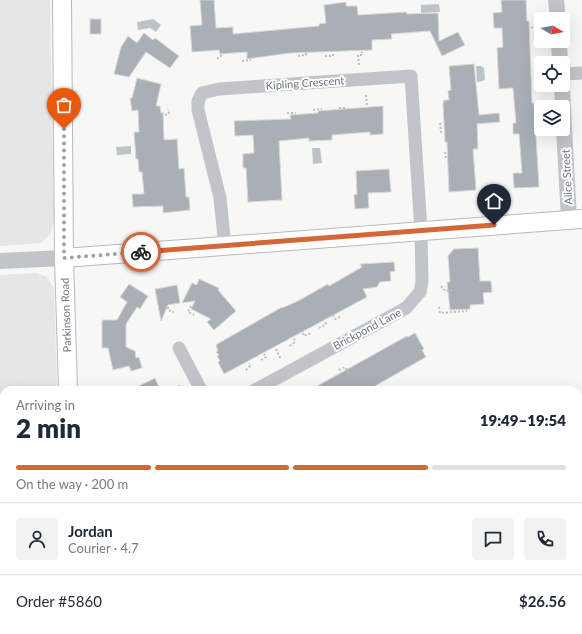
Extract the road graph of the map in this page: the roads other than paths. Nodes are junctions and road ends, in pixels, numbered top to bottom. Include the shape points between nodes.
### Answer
1 (62, 0) edge
2 (556, 0) edge
3 (557, 12) edge
4 (582, 72) edge
5 (570, 73) edge
6 (566, 136) edge
7 (576, 220) edge
8 (421, 231) junction
9 (225, 246) junction
10 (64, 258) junction
11 (0, 261) edge
12 (179, 348) dead end
13 (68, 386) edge
14 (199, 386) edge
15 (262, 386) edge

1 - 10 main road, Parkinson Road
2 - 3 street
4 - 5 street
6 - 7 street, Alice Street
7 - 8 main road
8 - 9 main road
8 - 9 street, Kipling Crescent via 411,76 220,89 202,93 198,101 198,110 220,198
8 - 15 street, Brickpond Lane via 422,282 420,292 408,307
9 - 10 main road
10 - 11 street
10 - 13 main road, Parkinson Road
12 - 14 street

